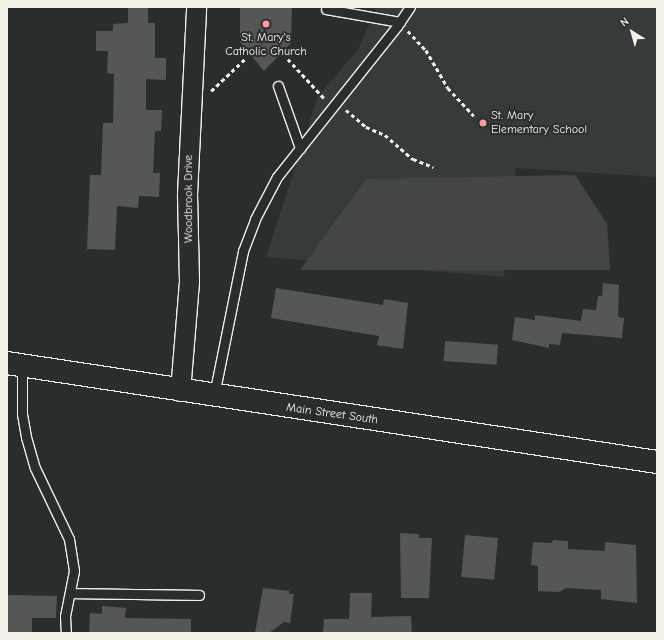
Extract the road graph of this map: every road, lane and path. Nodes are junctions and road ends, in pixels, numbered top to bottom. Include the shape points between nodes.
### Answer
1 (196, 7) edge
2 (410, 7) edge
3 (326, 9) dead end
4 (400, 22) junction
5 (288, 59) dead end
6 (278, 86) dead end
7 (332, 107) junction
8 (474, 116) dead end
9 (300, 148) junction
10 (433, 167) dead end
11 (15, 364) edge
12 (180, 391) junction
13 (213, 396) junction
14 (657, 462) edge
15 (70, 593) junction
16 (199, 595) dead end
17 (66, 633) edge

1 - 12 street, Woodbrook Drive via 187,194 189,281
2 - 4 lane
3 - 4 lane
4 - 7 lane
4 - 8 path via 426,50 448,88
5 - 7 path
6 - 9 lane
7 - 9 lane
7 - 10 path via 343,108 366,127 385,135 413,159
9 - 13 lane via 277,177 255,219 243,251
11 - 12 main road, Main Street South
11 - 15 lane via 24,429 36,468 69,539 74,571
12 - 13 main road, Main Street South
13 - 14 main road, Main Street South
15 - 16 lane
15 - 17 lane via 65,616

